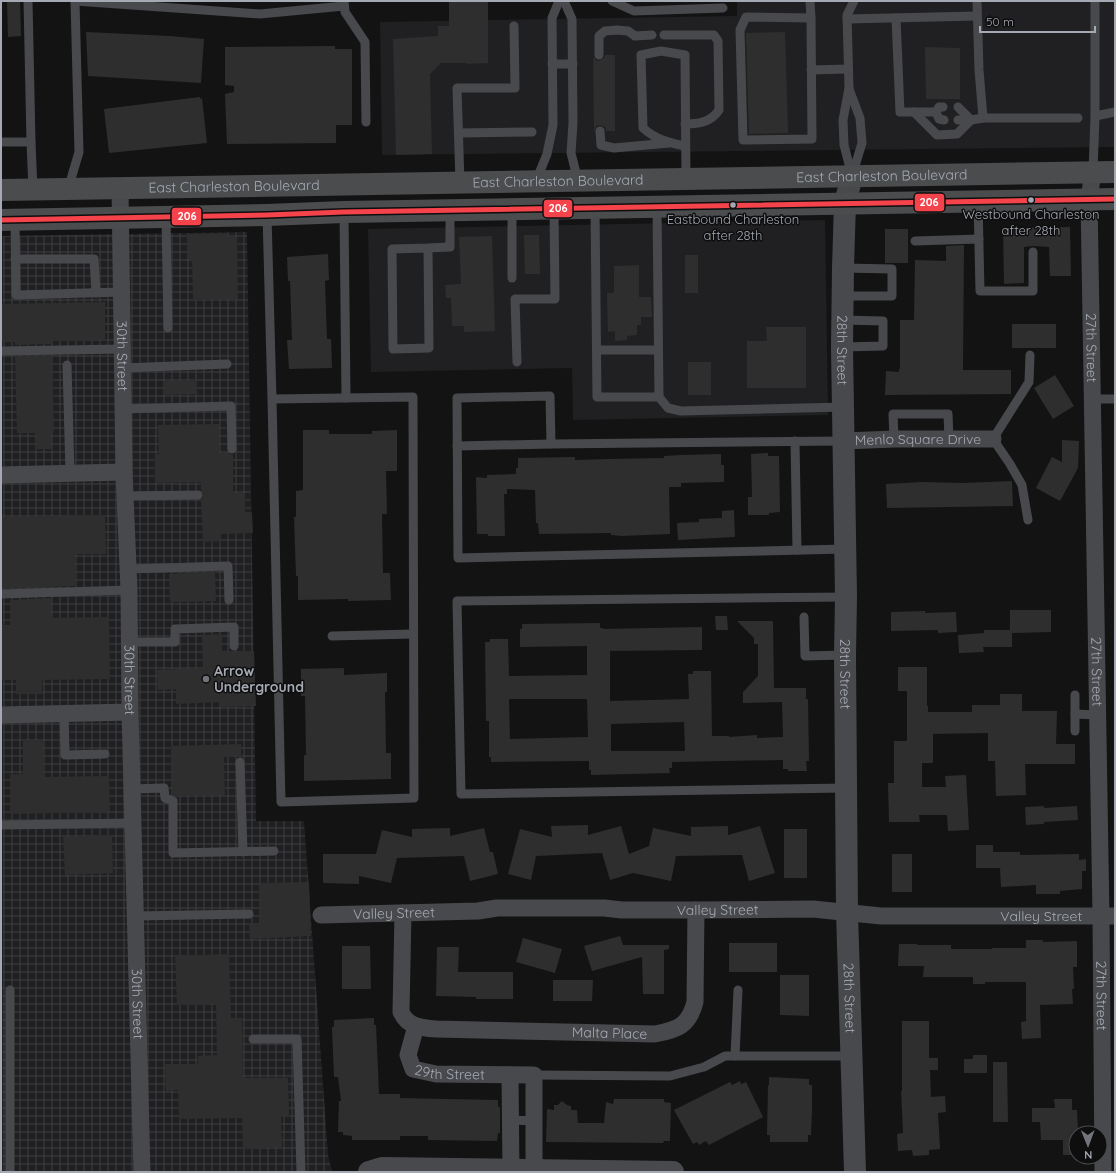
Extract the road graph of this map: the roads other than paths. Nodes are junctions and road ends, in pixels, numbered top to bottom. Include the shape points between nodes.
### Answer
1 (28, 1) edge
2 (75, 1) edge
3 (559, 1) edge
4 (564, 1) edge
5 (612, 1) edge
6 (810, 1) edge
7 (854, 1) edge
8 (977, 1) edge
9 (1095, 1) edge
10 (344, 3) edge
11 (184, 5) edge
12 (723, 8) dead end
13 (977, 16) junction
14 (810, 18) junction
15 (896, 18) junction
16 (847, 19) junction
17 (514, 26) dead end
18 (652, 35) dead end
19 (664, 35) dead end
20 (599, 55) dead end
21 (552, 64) junction
22 (573, 64) junction
23 (848, 69) junction
24 (812, 70) junction
25 (849, 88) junction
26 (958, 107) dead end
27 (914, 112) junction
28 (1115, 112) edge
29 (1095, 116) junction
30 (982, 118) junction
31 (1078, 118) dead end
32 (944, 120) dead end
33 (958, 120) dead end
34 (971, 120) junction
35 (366, 122) dead end
36 (685, 124) junction
37 (600, 131) dead end
38 (532, 132) dead end
39 (459, 133) junction
40 (1, 142) edge
41 (31, 142) junction
42 (670, 143) junction
43 (685, 146) junction
44 (1093, 172) junction
45 (1115, 172) edge
46 (852, 176) junction
47 (686, 179) junction
48 (536, 181) junction
49 (568, 181) junction
50 (460, 183) junction
51 (120, 188) junction
52 (68, 189) junction
53 (1, 190) edge
54 (33, 190) junction
55 (1090, 199) junction
56 (1115, 199) edge
57 (978, 201) junction
58 (845, 203) junction
59 (657, 207) junction
60 (595, 208) junction
61 (554, 209) junction
62 (512, 210) junction
63 (450, 211) junction
64 (344, 212) junction
65 (267, 215) junction
66 (166, 217) junction
67 (121, 218) junction
68 (8, 220) edge
69 (979, 239) junction
70 (915, 241) dead end
71 (428, 248) junction
72 (1034, 252) dead end
73 (15, 259) junction
74 (843, 268) junction
75 (512, 278) dead end
76 (122, 292) junction
77 (96, 293) junction
78 (842, 296) junction
79 (842, 320) junction
80 (168, 328) dead end
81 (842, 347) junction
82 (123, 349) junction
83 (597, 350) junction
84 (658, 350) junction
85 (1, 351) edge
86 (1030, 355) dead end
87 (517, 362) dead end
88 (227, 364) dead end
89 (66, 365) dead end
90 (123, 368) junction
91 (659, 397) junction
92 (346, 398) junction
93 (272, 399) junction
94 (1092, 399) junction
95 (1115, 399) edge
96 (844, 407) junction
97 (123, 409) junction
98 (894, 439) junction
99 (949, 439) junction
100 (993, 439) junction
101 (795, 441) junction
102 (844, 441) junction
103 (551, 444) junction
104 (457, 446) junction
105 (232, 449) dead end
106 (124, 472) junction
107 (70, 473) junction
108 (1, 475) edge
109 (198, 495) dead end
110 (125, 496) junction
111 (1028, 520) dead end
112 (846, 549) junction
113 (797, 550) junction
114 (128, 569) junction
115 (129, 590) junction
116 (1, 594) edge
117 (846, 596) junction
118 (229, 600) dead end
119 (804, 617) dead end
120 (413, 634) junction
121 (332, 636) dead end
122 (130, 642) junction
123 (234, 646) dead end
124 (845, 656) junction
125 (1074, 695) dead end
126 (130, 712) junction
127 (64, 714) junction
128 (1075, 714) junction
129 (1, 715) edge
130 (1097, 715) junction
131 (1075, 731) dead end
132 (104, 754) dead end
133 (240, 762) dead end
134 (847, 788) junction
135 (132, 789) junction
136 (133, 823) junction
137 (1, 825) edge
138 (274, 851) dead end
139 (243, 852) junction
140 (696, 910) junction
141 (847, 912) junction
142 (403, 913) junction
143 (249, 914) dead end
144 (321, 915) dead end
145 (135, 916) junction
146 (1108, 916) edge
147 (10, 990) dead end
148 (738, 990) dead end
149 (416, 1026) junction
150 (253, 1039) dead end
151 (735, 1056) junction
152 (851, 1056) junction
153 (510, 1075) junction
154 (534, 1075) junction
155 (511, 1120) junction
156 (534, 1121) junction
157 (511, 1171) edge
158 (534, 1171) edge
159 (10, 1172) edge
160 (142, 1172) edge
161 (301, 1172) edge
162 (369, 1172) edge
163 (673, 1172) edge
164 (855, 1172) edge
165 (1103, 1172) edge

1 - 41 lane
2 - 11 lane
2 - 52 lane via 78,152
3 - 21 lane via 552,18
4 - 22 lane via 572,19
5 - 12 lane via 634,11
6 - 14 lane
7 - 16 lane
8 - 13 lane
9 - 29 lane
10 - 11 lane via 260,14
10 - 35 lane via 345,12 365,42
13 - 15 lane
13 - 30 lane
14 - 24 lane
14 - 24 lane via 746,17 740,30 743,140 812,139
15 - 16 lane
15 - 27 lane via 900,112
16 - 23 lane
17 - 39 lane via 515,88 457,88
18 - 20 lane via 635,36 628,31 605,31 599,36
19 - 36 lane via 714,35 718,41 720,110 715,117 699,124
21 - 22 lane
21 - 48 lane via 553,125 547,154
22 - 49 lane via 573,123
23 - 24 lane
23 - 25 lane
25 - 46 lane via 843,120 844,145
25 - 46 lane via 860,118 862,143
26 - 34 lane
27 - 32 lane via 939,110 939,119
27 - 34 lane via 937,135 957,134
28 - 29 lane
29 - 44 lane
30 - 31 lane
30 - 34 lane
33 - 34 lane
36 - 42 lane via 685,55 661,51 641,55 643,128 651,135
36 - 43 lane
37 - 42 lane via 601,145 614,148
38 - 39 lane
39 - 50 lane
40 - 41 lane
41 - 54 lane
42 - 43 lane
43 - 47 lane
44 - 45 main road, East Charleston Boulevard
44 - 46 main road, East Charleston Boulevard
44 - 55 street, 27th Street
46 - 47 main road, East Charleston Boulevard
46 - 58 street, 28th Street
47 - 49 main road, East Charleston Boulevard
48 - 49 main road, East Charleston Boulevard
48 - 50 main road, East Charleston Boulevard
49 - 62 main road
50 - 51 main road, East Charleston Boulevard
50 - 62 main road
51 - 52 main road, East Charleston Boulevard
51 - 67 street, 30th Street
52 - 54 main road, East Charleston Boulevard
53 - 54 main road, East Charleston Boulevard
55 - 56 main road, East Charleston Boulevard
55 - 57 main road, East Charleston Boulevard
55 - 94 street, 27th Street
57 - 58 main road, East Charleston Boulevard
57 - 69 lane
58 - 59 main road, East Charleston Boulevard
58 - 74 street, 28th Street
59 - 60 main road, East Charleston Boulevard
59 - 84 lane
60 - 61 main road, East Charleston Boulevard
60 - 83 lane
61 - 62 main road, East Charleston Boulevard
61 - 87 lane via 555,298 515,299
62 - 63 main road, East Charleston Boulevard
62 - 75 lane
63 - 64 main road, East Charleston Boulevard
63 - 71 lane via 450,247
64 - 65 main road, East Charleston Boulevard
64 - 92 lane
65 - 66 main road, East Charleston Boulevard
65 - 93 lane
66 - 67 main road, East Charleston Boulevard
66 - 80 lane
67 - 68 main road, East Charleston Boulevard
67 - 76 street, 30th Street
68 - 73 lane
69 - 70 lane
69 - 72 lane via 980,291 1033,291
71 - 71 lane via 430,348 393,349 392,249
73 - 77 lane via 94,259
73 - 77 lane via 16,295
74 - 78 street, 28th Street
74 - 78 lane via 892,269 892,296
76 - 77 lane
76 - 82 street, 30th Street
78 - 79 street, 28th Street
79 - 81 street, 28th Street
79 - 81 lane via 883,321 883,346
81 - 96 street, 28th Street
82 - 85 lane
82 - 90 street, 30th Street
83 - 84 lane
83 - 91 lane via 597,397
84 - 91 lane
86 - 100 lane via 1029,382
88 - 90 lane
89 - 107 lane
90 - 97 street, 30th Street
91 - 96 lane via 668,408 681,411
92 - 93 lane
92 - 120 lane via 413,397
93 - 120 lane via 281,802 414,798
94 - 95 lane
94 - 130 street, 27th Street
96 - 102 street, 28th Street
97 - 105 lane via 231,406
97 - 106 street, 30th Street
98 - 99 street, Menlo Square Drive
98 - 99 lane via 893,414 948,414
98 - 102 street, Menlo Square Drive
99 - 100 street, Menlo Square Drive
100 - 111 lane via 1022,485
101 - 102 lane
101 - 103 lane
101 - 113 lane
102 - 112 street, 28th Street
103 - 104 lane
103 - 104 lane via 550,396 457,398
104 - 113 lane via 458,558
106 - 107 street
106 - 110 street, 30th Street
107 - 108 street
109 - 110 lane
110 - 114 street, 30th Street
112 - 113 lane
112 - 117 street, 28th Street
114 - 115 street, 30th Street
114 - 118 lane via 228,566
115 - 116 lane
115 - 122 street, 30th Street
117 - 124 street, 28th Street
117 - 134 lane via 458,601 461,794
119 - 124 lane via 805,656
120 - 121 lane
122 - 123 lane via 175,642 175,629 234,627
122 - 126 street, 30th Street
124 - 134 street, 28th Street
125 - 128 lane
126 - 127 street
126 - 135 street, 30th Street
127 - 129 street
127 - 132 lane via 65,755
128 - 130 lane
128 - 131 lane
130 - 146 street, 27th Street
133 - 139 lane
134 - 141 street, 28th Street
135 - 136 street, 30th Street
135 - 139 lane via 164,788 165,798 173,801 173,853
136 - 137 lane
136 - 145 street, 30th Street
138 - 139 lane
140 - 141 street, Valley Street via 814,909
140 - 142 street, Valley Street via 497,908
140 - 149 street, Malta Place via 693,1011 687,1020 667,1031 654,1034 436,1029
141 - 146 street, Valley Street via 881,916
141 - 152 street, 28th Street
142 - 144 street, Valley Street
142 - 149 street via 400,1012
143 - 145 lane
145 - 160 street, 30th Street
146 - 165 street, 27th Street
147 - 159 lane
148 - 151 lane
149 - 153 street, 29th Street via 408,1055 413,1069 436,1074
150 - 161 lane via 296,1039
151 - 152 lane
151 - 154 lane via 725,1056 704,1067 670,1076
152 - 164 street, 28th Street
153 - 154 street, 29th Street
153 - 155 street
154 - 156 street
155 - 156 lane
155 - 157 street
156 - 158 street
157 - 158 street
157 - 162 street via 382,1168
158 - 163 street

